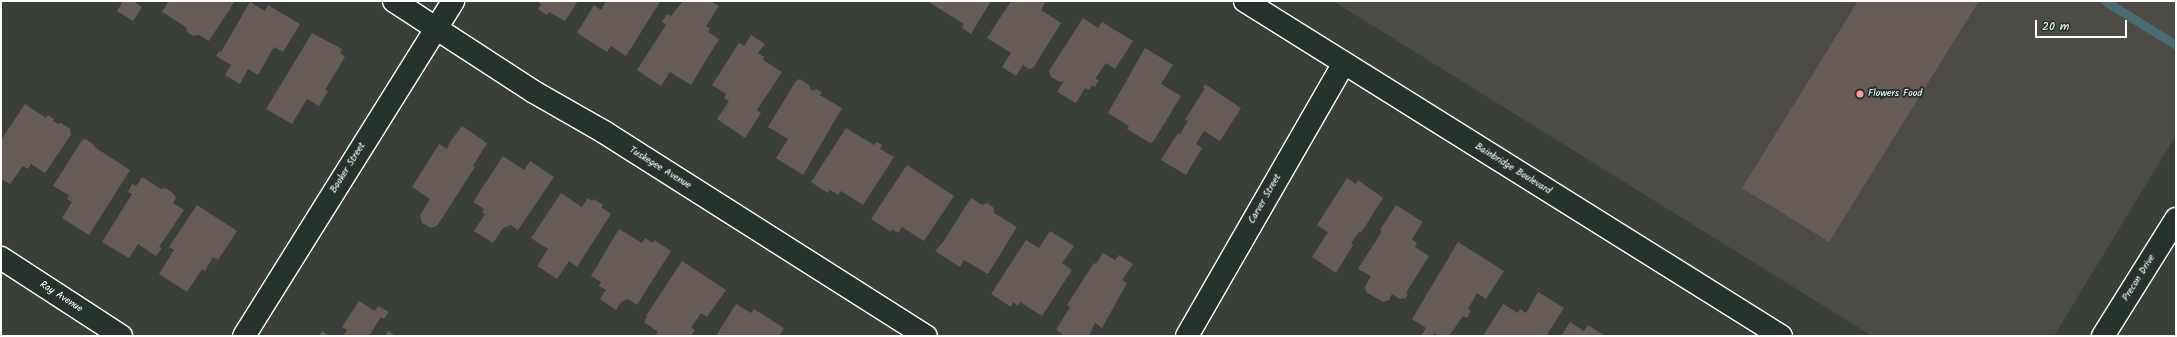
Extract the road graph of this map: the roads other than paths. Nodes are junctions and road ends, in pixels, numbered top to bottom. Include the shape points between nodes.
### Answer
1 (394, 1) edge
2 (453, 1) edge
3 (1245, 1) edge
4 (437, 27) junction
5 (1344, 63) junction
6 (2176, 219) edge
7 (1, 258) edge
8 (120, 336) edge
9 (244, 336) edge
10 (926, 336) edge
11 (1187, 336) edge
12 (1781, 336) edge
13 (2103, 336) edge

1 - 4 street, Tuskegee Avenue
2 - 4 street, Booker Street
3 - 5 street, Bainbridge Boulevard
4 - 9 street, Booker Street
4 - 10 street, Tuskegee Avenue via 534,92 604,132
5 - 11 street, Carver Street
5 - 12 street, Bainbridge Boulevard
6 - 13 street, Precon Drive
7 - 8 street, Ray Avenue

